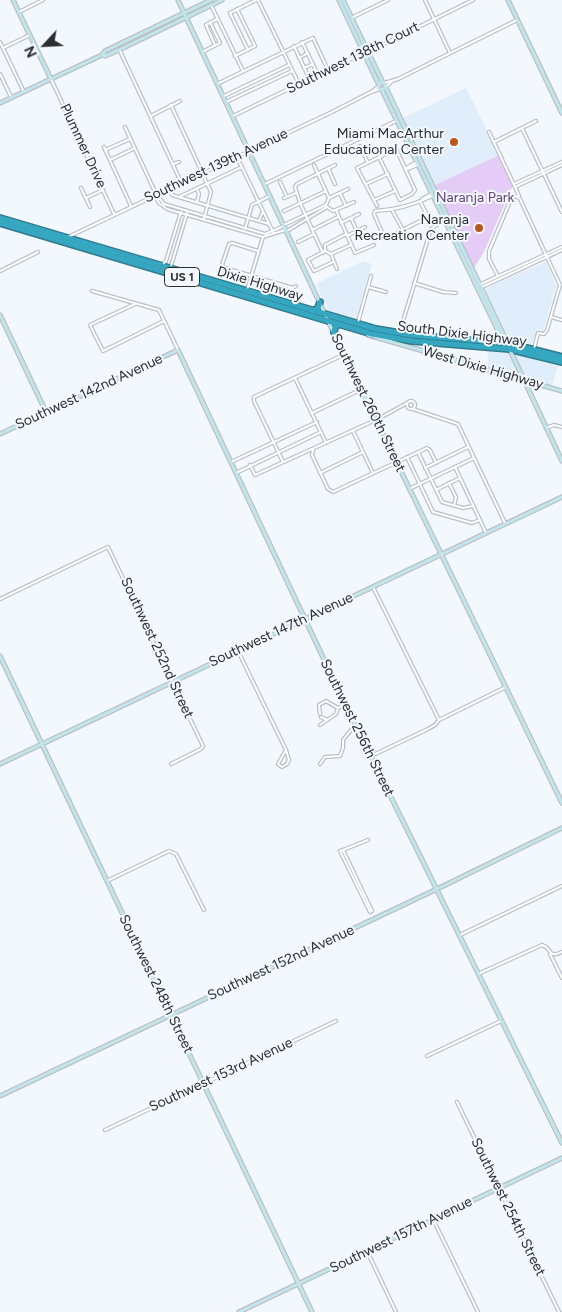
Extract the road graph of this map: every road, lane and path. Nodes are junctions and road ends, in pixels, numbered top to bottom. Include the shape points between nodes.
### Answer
1 (13, 0) edge
2 (43, 0) edge
3 (178, 0) edge
4 (222, 0) edge
5 (257, 0) edge
6 (341, 0) edge
7 (388, 0) edge
8 (425, 0) edge
9 (473, 0) edge
10 (508, 0) edge
11 (210, 2) edge
12 (237, 9) junction
13 (19, 12) junction
14 (185, 16) junction
15 (217, 19) junction
16 (350, 19) junction
17 (434, 19) junction
18 (517, 20) junction
19 (210, 22) junction
20 (30, 35) junction
21 (0, 42) edge
22 (302, 42) junction
23 (216, 46) junction
24 (294, 46) junction
25 (3, 48) junction
26 (119, 50) junction
27 (248, 50) junction
28 (202, 52) junction
29 (283, 52) junction
30 (366, 52) junction
31 (450, 53) junction
32 (308, 54) junction
33 (102, 55) junction
34 (235, 56) junction
35 (299, 58) junction
36 (313, 64) junction
37 (289, 66) junction
38 (304, 68) junction
39 (328, 70) junction
40 (242, 71) junction
41 (292, 71) junction
42 (0, 74) edge
43 (318, 75) junction
44 (51, 79) junction
45 (310, 80) junction
46 (217, 84) junction
47 (299, 84) junction
48 (382, 86) junction
49 (24, 92) junction
50 (224, 96) junction
51 (11, 98) junction
52 (180, 101) dead end
53 (226, 102) junction
54 (0, 103) edge
55 (171, 105) junction
56 (562, 113) edge
57 (151, 116) junction
58 (233, 116) junction
59 (398, 120) junction
60 (536, 121) dead end
61 (125, 127) dead end
62 (522, 128) junction
63 (489, 132) dead end
64 (130, 139) junction
65 (494, 142) junction
66 (360, 146) dead end
67 (104, 147) dead end
68 (135, 148) junction
69 (105, 150) junction
70 (249, 151) junction
71 (237, 156) junction
72 (379, 158) junction
73 (110, 160) junction
74 (179, 162) dead end
75 (368, 163) junction
76 (418, 163) junction
77 (562, 163) edge
78 (174, 164) junction
79 (314, 165) dead end
80 (335, 165) dead end
81 (242, 167) junction
82 (328, 168) junction
83 (405, 169) junction
84 (202, 172) junction
85 (543, 172) junction
86 (318, 173) junction
87 (388, 174) junction
88 (182, 182) junction
89 (280, 182) dead end
90 (208, 184) junction
91 (265, 184) junction
92 (335, 184) dead end
93 (366, 184) junction
94 (514, 186) junction
95 (81, 188) dead end
96 (168, 188) junction
97 (197, 189) junction
98 (348, 189) dead end
99 (103, 190) junction
100 (326, 191) junction
101 (396, 191) junction
102 (296, 193) junction
103 (340, 193) junction
104 (156, 194) junction
105 (433, 195) junction
106 (270, 196) junction
107 (180, 197) junction
108 (518, 197) junction
109 (86, 198) junction
110 (329, 198) junction
111 (374, 200) junction
112 (420, 200) junction
113 (197, 202) junction
114 (258, 202) junction
115 (354, 202) dead end
116 (300, 204) junction
117 (208, 205) junction
118 (131, 206) junction
119 (326, 206) junction
120 (346, 206) junction
121 (377, 206) dead end
122 (90, 207) dead end
123 (336, 210) junction
124 (392, 210) junction
125 (181, 211) junction
126 (263, 211) junction
127 (284, 211) dead end
128 (316, 211) junction
129 (562, 212) edge
130 (187, 213) junction
131 (114, 214) junction
132 (305, 214) junction
133 (359, 214) dead end
134 (248, 217) junction
135 (338, 217) junction
136 (0, 218) edge
137 (204, 218) junction
138 (307, 218) junction
139 (352, 218) junction
140 (446, 219) junction
141 (259, 220) junction
142 (341, 223) junction
143 (0, 224) edge
144 (269, 224) junction
145 (365, 227) dead end
146 (285, 228) junction
147 (245, 229) junction
148 (312, 230) junction
149 (358, 231) junction
150 (403, 231) junction
151 (273, 232) junction
152 (314, 234) junction
153 (347, 235) junction
154 (263, 237) junction
155 (66, 240) junction
156 (298, 242) dead end
157 (351, 245) junction
158 (374, 245) dead end
159 (562, 247) edge
160 (562, 250) edge
161 (258, 251) junction
162 (38, 252) dead end
163 (324, 252) junction
164 (331, 254) junction
165 (547, 256) junction
166 (333, 262) junction
167 (160, 266) junction
168 (171, 269) junction
169 (337, 269) dead end
170 (0, 271) edge
171 (252, 275) junction
172 (371, 276) dead end
173 (498, 276) junction
174 (414, 284) junction
175 (296, 286) dead end
176 (368, 287) junction
177 (478, 287) junction
178 (561, 289) edge
179 (92, 291) dead end
180 (247, 291) junction
181 (386, 292) dead end
182 (456, 293) dead end
183 (320, 302) junction
184 (135, 304) junction
185 (313, 311) junction
186 (0, 315) edge
187 (326, 315) junction
188 (551, 317) junction
189 (562, 320) edge
190 (164, 321) junction
191 (329, 321) junction
192 (339, 324) junction
193 (357, 324) junction
194 (359, 330) junction
195 (334, 332) junction
196 (399, 336) junction
197 (507, 345) junction
198 (403, 346) junction
199 (534, 349) junction
200 (178, 350) junction
201 (520, 351) junction
202 (345, 354) junction
203 (562, 357) edge
204 (515, 362) junction
205 (562, 362) edge
206 (295, 377) junction
207 (523, 380) junction
208 (362, 389) junction
209 (562, 391) edge
210 (407, 403) junction
211 (415, 406) junction
212 (401, 408) junction
213 (409, 408) junction
214 (413, 409) junction
215 (420, 411) junction
216 (46, 412) junction
217 (312, 413) junction
218 (376, 420) junction
219 (316, 422) junction
220 (562, 427) edge
221 (546, 428) junction
222 (353, 431) junction
223 (321, 432) junction
224 (0, 434) edge
225 (273, 442) junction
226 (326, 443) junction
227 (469, 447) junction
228 (312, 450) junction
229 (278, 452) junction
230 (363, 452) junction
231 (418, 452) junction
232 (407, 457) junction
233 (474, 458) junction
234 (562, 460) edge
235 (231, 462) junction
236 (282, 462) junction
237 (396, 462) junction
238 (436, 462) junction
239 (250, 466) junction
240 (454, 467) junction
241 (425, 468) junction
242 (236, 472) junction
243 (320, 473) junction
244 (373, 473) junction
245 (460, 478) junction
246 (430, 479) junction
247 (449, 483) junction
248 (420, 484) junction
249 (409, 489) junction
250 (436, 490) junction
251 (562, 496) edge
252 (454, 506) junction
253 (473, 506) junction
254 (480, 520) junction
255 (506, 523) junction
256 (486, 533) junction
257 (441, 554) junction
258 (373, 586) junction
259 (0, 599) edge
260 (304, 619) junction
261 (238, 650) junction
262 (0, 656) edge
263 (172, 682) junction
264 (506, 687) junction
265 (345, 704) junction
266 (338, 708) junction
267 (328, 720) junction
268 (439, 720) junction
269 (320, 725) dead end
270 (355, 725) junction
271 (42, 744) junction
272 (286, 750) junction
273 (371, 756) junction
274 (0, 764) edge
275 (171, 764) dead end
276 (320, 764) dead end
277 (562, 803) edge
278 (562, 828) edge
279 (368, 840) dead end
280 (107, 881) junction
281 (562, 886) edge
282 (437, 889) junction
283 (204, 910) dead end
284 (371, 912) dead end
285 (460, 935) junction
286 (562, 952) edge
287 (550, 954) junction
288 (478, 974) junction
289 (562, 978) edge
290 (171, 1015) junction
291 (336, 1020) dead end
292 (501, 1021) junction
293 (427, 1056) dead end
294 (204, 1083) junction
295 (0, 1096) edge
296 (457, 1102) dead end
297 (105, 1130) dead end
298 (562, 1143) edge
299 (562, 1158) edge
300 (500, 1188) junction
301 (433, 1219) junction
302 (367, 1251) junction
303 (299, 1284) junction
304 (239, 1312) edge
305 (312, 1312) edge
306 (396, 1312) edge
307 (478, 1312) edge
308 (560, 1312) edge

1 - 13 street
2 - 13 street
3 - 14 street, Southwest 260th Street
4 - 11 street
5 - 12 street
5 - 29 street
6 - 16 street
7 - 16 street
8 - 17 street
9 - 17 street, Southwest 138th Court
10 - 18 street
11 - 14 street
11 - 15 street
12 - 27 street via 254,46
12 - 27 street via 230,13
13 - 20 street
14 - 26 street
14 - 28 street, Southwest 260th Street
14 - 33 street
15 - 19 street
15 - 34 street
16 - 30 street
17 - 30 street, Southwest 138th Court
17 - 31 street
18 - 31 street, Southwest 139th Avenue
18 - 56 street
19 - 23 street via 220,42
19 - 23 street via 206,25
20 - 25 street
20 - 44 street
21 - 25 street
22 - 24 street
22 - 32 street
22 - 39 street via 312,38
23 - 28 street
24 - 29 street
24 - 35 street
25 - 49 street
26 - 33 street
26 - 57 street
27 - 34 street
28 - 46 street, Southwest 260th Street
29 - 37 street
29 - 40 street
30 - 39 street, Southwest 138th Court
30 - 48 street
31 - 48 street, Southwest 139th Avenue
32 - 35 street
32 - 36 street
33 - 44 street
34 - 40 street
35 - 38 street
36 - 38 street
36 - 43 street
37 - 41 street
37 - 50 street
38 - 45 street
39 - 43 street, Southwest 138th Court
40 - 46 street
41 - 47 street
41 - 53 street
42 - 51 street
43 - 45 street, Southwest 138th Court
44 - 49 street
44 - 99 street, Plummer Drive
45 - 47 street, Southwest 138th Court
46 - 50 street, Southwest 260th Street
47 - 58 street, Southwest 138th Court
48 - 59 street
48 - 70 street, Southwest 139th Avenue
49 - 51 street
50 - 53 street, Southwest 260th Street
51 - 54 street
52 - 55 street
53 - 58 street, Southwest 260th Street
55 - 57 street
55 - 84 street
57 - 78 street
58 - 70 street, Southwest 260th Street
59 - 76 street
59 - 91 street
59 - 140 street
60 - 62 street
61 - 64 street
62 - 65 street
62 - 85 street
63 - 65 street
64 - 68 street
64 - 69 street
65 - 94 street
66 - 75 street
67 - 69 street
68 - 73 street
68 - 104 street
69 - 73 street
70 - 71 street, Southwest 139th Avenue
70 - 91 street, Southwest 260th Street
71 - 81 street
71 - 84 street, Southwest 139th Avenue
72 - 75 street
72 - 83 street via 397,151
72 - 87 street
73 - 118 street
74 - 78 street
75 - 93 street via 357,168
76 - 83 street
76 - 105 street
77 - 85 street
78 - 88 street
79 - 86 street
80 - 82 street
81 - 90 street
81 - 114 street
82 - 86 street
82 - 92 street
83 - 101 street via 415,190 400,200
84 - 88 street, Southwest 139th Avenue
84 - 90 street
85 - 94 street
85 - 129 street
86 - 100 street
86 - 102 street via 297,184
87 - 93 street
87 - 101 street
88 - 96 street, Southwest 139th Avenue
89 - 102 street via 286,198
90 - 97 street
90 - 117 street via 211,194
91 - 106 street, Southwest 260th Street
93 - 111 street
94 - 108 street
95 - 109 street
96 - 104 street, Southwest 139th Avenue
96 - 107 street via 172,195
97 - 107 street
97 - 113 street
98 - 103 street
99 - 109 street
99 - 131 street, Plummer Drive
100 - 110 street
100 - 116 street
101 - 111 street
102 - 116 street
103 - 110 street
103 - 120 street
104 - 118 street, Southwest 139th Avenue
104 - 125 street via 164,204
105 - 112 street
105 - 140 street
106 - 114 street
106 - 146 street, Southwest 260th Street
107 - 113 street
108 - 165 street
108 - 173 street via 511,199 488,253
109 - 122 street
110 - 119 street
111 - 121 street
112 - 124 street
112 - 150 street via 428,218
113 - 117 street
114 - 126 street
114 - 134 street via 252,205
115 - 120 street
116 - 127 street
116 - 132 street
117 - 134 street
117 - 137 street
118 - 131 street, Southwest 139th Avenue
119 - 123 street
119 - 128 street
120 - 123 street
123 - 135 street
124 - 150 street
124 - 150 street via 375,210 374,214 385,239
125 - 130 street
125 - 167 street via 165,262
126 - 141 street
126 - 144 street
128 - 132 street
128 - 138 street
130 - 137 street
130 - 168 street
131 - 155 street, Southwest 139th Avenue
132 - 138 street
132 - 146 street
133 - 139 street
134 - 141 street
134 - 147 street
135 - 142 street
135 - 148 street
136 - 155 highway, Dixie Highway / US 1
137 - 147 street
137 - 154 street
138 - 146 street
138 - 148 street
139 - 142 street
139 - 149 street
140 - 174 street via 431,229
140 - 177 street
141 - 144 street
142 - 153 street
143 - 155 highway, Dixie Highway / US 1
144 - 151 street
145 - 149 street
146 - 151 street
146 - 154 street
146 - 183 street, Southwest 260th Street
147 - 151 street via 265,234
148 - 152 street
149 - 153 street
152 - 156 street
152 - 163 street
153 - 157 street
153 - 163 street via 328,243
154 - 161 street
155 - 167 highway, Dixie Highway / US 1
155 - 191 highway, Dixie Highway / US 1
157 - 158 street via 355,254
157 - 164 street
159 - 165 street
160 - 165 street
161 - 171 street
161 - 171 street via 229,244 222,266
162 - 170 street
163 - 164 street
163 - 166 street via 308,260 314,270
164 - 166 street
165 - 173 street
165 - 177 street
165 - 178 street
166 - 169 street
167 - 168 highway, Dixie Highway / US 1
168 - 180 highway, Dixie Highway / US 1
171 - 175 street via 293,288
171 - 180 street
172 - 176 street
173 - 177 street
174 - 182 street
174 - 196 street
176 - 181 street
176 - 193 street
177 - 197 street
178 - 188 street
179 - 184 street
180 - 185 highway, Dixie Highway / US 1
183 - 185 highway
183 - 187 street, Southwest 260th Street
184 - 190 street, Southwest 256th Street via 159,310
184 - 190 street via 90,324 103,351
185 - 187 highway, Dixie Highway / US 1
186 - 216 street
187 - 191 street, Southwest 260th Street
187 - 193 highway, Dixie Highway / US 1
188 - 189 street
188 - 199 street via 546,332 538,333
190 - 200 street, Southwest 256th Street
191 - 192 highway, Dixie Highway / US 1
191 - 195 street, Southwest 260th Street
192 - 194 highway, Dixie Highway / US 1
192 - 195 highway
193 - 196 highway, Dixie Highway / US 1
194 - 196 highway, South Dixie Highway / US 1
194 - 198 street, West Dixie Highway
195 - 202 street, Southwest 260th Street
196 - 197 highway, South Dixie Highway / US 1
196 - 198 street
197 - 199 highway, South Dixie Highway / US 1
197 - 201 highway, South Dixie Highway / US 1
197 - 204 street
198 - 207 street, West Dixie Highway
199 - 203 highway, South Dixie Highway / US 1
200 - 216 street, Southwest 142nd Avenue
200 - 235 street, Southwest 256th Street
201 - 204 street
201 - 205 highway, South Dixie Highway / US 1
202 - 206 street
202 - 208 street, Southwest 260th Street
204 - 207 street
206 - 217 street
206 - 225 street via 254,398
207 - 209 street, West Dixie Highway
207 - 221 street
208 - 217 street
208 - 218 street, Southwest 260th Street
210 - 211 street via 413,401
210 - 212 street
210 - 213 street
211 - 214 street
211 - 215 street
212 - 213 street
212 - 218 street
213 - 214 street
214 - 215 street
215 - 227 street via 457,424
216 - 224 street, Southwest 142nd Avenue
217 - 219 street
218 - 222 street
218 - 237 street, Southwest 260th Street
219 - 223 street
219 - 225 street
220 - 221 street
221 - 234 street
222 - 226 street
222 - 230 street
223 - 226 street
223 - 229 street
225 - 229 street
225 - 235 street
226 - 228 street
227 - 233 street
227 - 238 street
228 - 236 street
228 - 243 street
229 - 236 street
229 - 239 street
230 - 243 street
230 - 244 street
231 - 232 street
231 - 238 street via 429,448
231 - 241 street
232 - 237 street
232 - 248 street
233 - 240 street
233 - 255 street
235 - 242 street, Southwest 256th Street
236 - 239 street via 255,475
237 - 244 street
237 - 249 street, Southwest 260th Street
238 - 241 street
239 - 242 street
240 - 245 street
240 - 246 street
241 - 246 street
242 - 260 street, Southwest 256th Street
243 - 244 street via 333,492
245 - 247 street
245 - 253 street
246 - 248 street
246 - 250 street
247 - 250 street
247 - 252 street via 456,497
248 - 249 street
248 - 254 street via 435,513 472,523
249 - 257 street, Southwest 260th Street
250 - 252 street via 443,503
251 - 255 street, Southwest 147th Avenue
252 - 253 street
253 - 254 street
254 - 256 street
255 - 256 street, Southwest 147th Avenue
256 - 257 street, Southwest 147th Avenue
257 - 258 street, Southwest 147th Avenue
257 - 264 street, Southwest 260th Street
258 - 260 street, Southwest 147th Avenue
258 - 268 street
259 - 263 street, Southwest 252nd Street via 108,547
260 - 261 street, Southwest 147th Avenue
260 - 265 street, Southwest 256th Street
261 - 263 street, Southwest 147th Avenue
261 - 272 street
262 - 271 street, Southwest 248th Street
263 - 271 street, Southwest 147th Avenue
263 - 275 street, Southwest 252nd Street via 203,746
264 - 268 street
264 - 277 street, Southwest 260th Street
265 - 266 street
265 - 270 street, Southwest 256th Street
266 - 267 street
266 - 267 street via 326,702 319,706 320,716
267 - 269 street
268 - 273 street via 428,729
270 - 273 street, Southwest 256th Street
270 - 276 street via 343,740 340,756 325,757
271 - 274 street, Southwest 147th Avenue
271 - 280 street, Southwest 248th Street
272 - 272 street via 289,760 282,767 278,764
273 - 282 street, Southwest 256th Street
278 - 282 street, Southwest 152nd Avenue
279 - 284 street via 343,850
280 - 283 street via 169,852 176,854
280 - 290 street, Southwest 248th Street
281 - 285 street
282 - 285 street, Southwest 256th Street
282 - 290 street, Southwest 152nd Avenue
285 - 288 street, Southwest 256th Street
286 - 287 street
287 - 288 street via 542,945
287 - 289 street
288 - 292 street, Southwest 256th Street
290 - 294 street, Southwest 248th Street
290 - 295 street, Southwest 152nd Avenue
291 - 294 street, Southwest 153rd Avenue
292 - 293 street
292 - 298 street, Southwest 256th Street
294 - 297 street, Southwest 153rd Avenue
294 - 303 street, Southwest 248th Street
296 - 300 street, Southwest 254th Street
299 - 300 street, Southwest 157th Avenue
300 - 301 street, Southwest 157th Avenue
300 - 308 street, Southwest 254th Street
301 - 302 street, Southwest 157th Avenue
301 - 307 street
302 - 303 street, Southwest 157th Avenue
302 - 306 street
303 - 304 street, Southwest 157th Avenue
303 - 305 street, Southwest 248th Street

